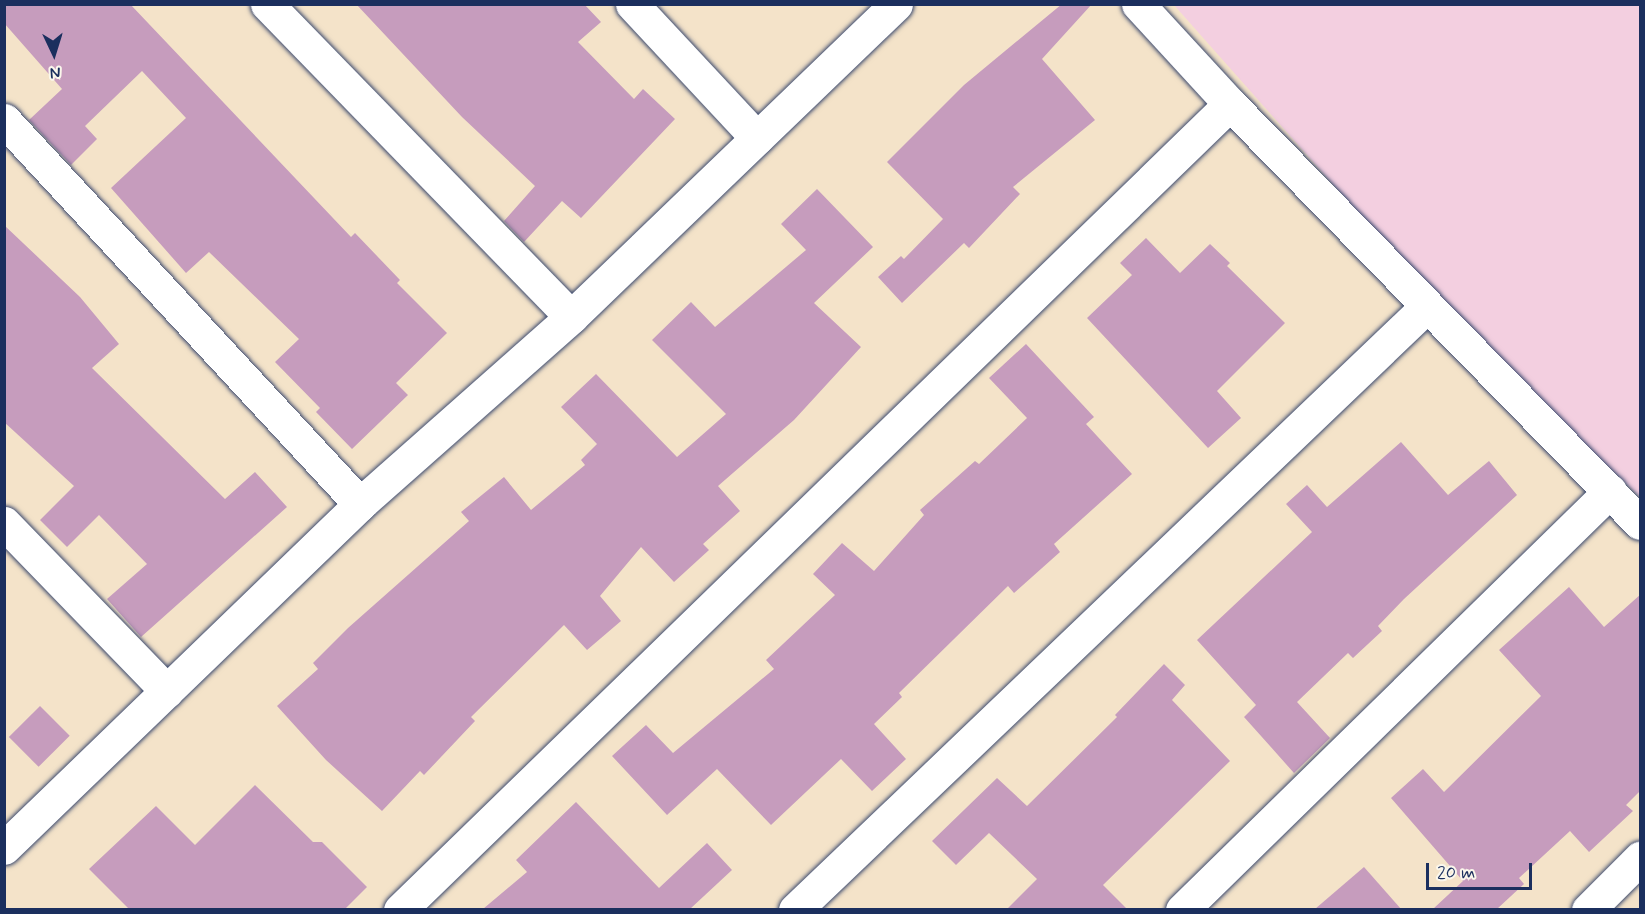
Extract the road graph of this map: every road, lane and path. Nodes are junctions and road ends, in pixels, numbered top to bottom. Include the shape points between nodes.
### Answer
1 (267, 4) edge
2 (632, 4) edge
3 (896, 4) edge
4 (1138, 4) edge
5 (1230, 104) junction
6 (4, 120) edge
7 (756, 138) junction
8 (1427, 306) junction
9 (571, 317) junction
10 (1610, 491) junction
11 (360, 504) junction
12 (4, 523) edge
13 (1641, 523) edge
14 (167, 691) junction
15 (4, 848) edge
16 (1641, 858) edge
17 (407, 907) edge
18 (795, 909) edge
19 (1182, 909) edge
20 (1588, 909) edge

1 - 9 street
2 - 7 street
3 - 7 street
4 - 5 street
5 - 8 street
5 - 17 street
6 - 11 street
7 - 9 street
8 - 10 street
8 - 18 street
9 - 11 street
10 - 13 street
10 - 19 street
11 - 14 street
12 - 14 street
14 - 15 street
16 - 20 street

